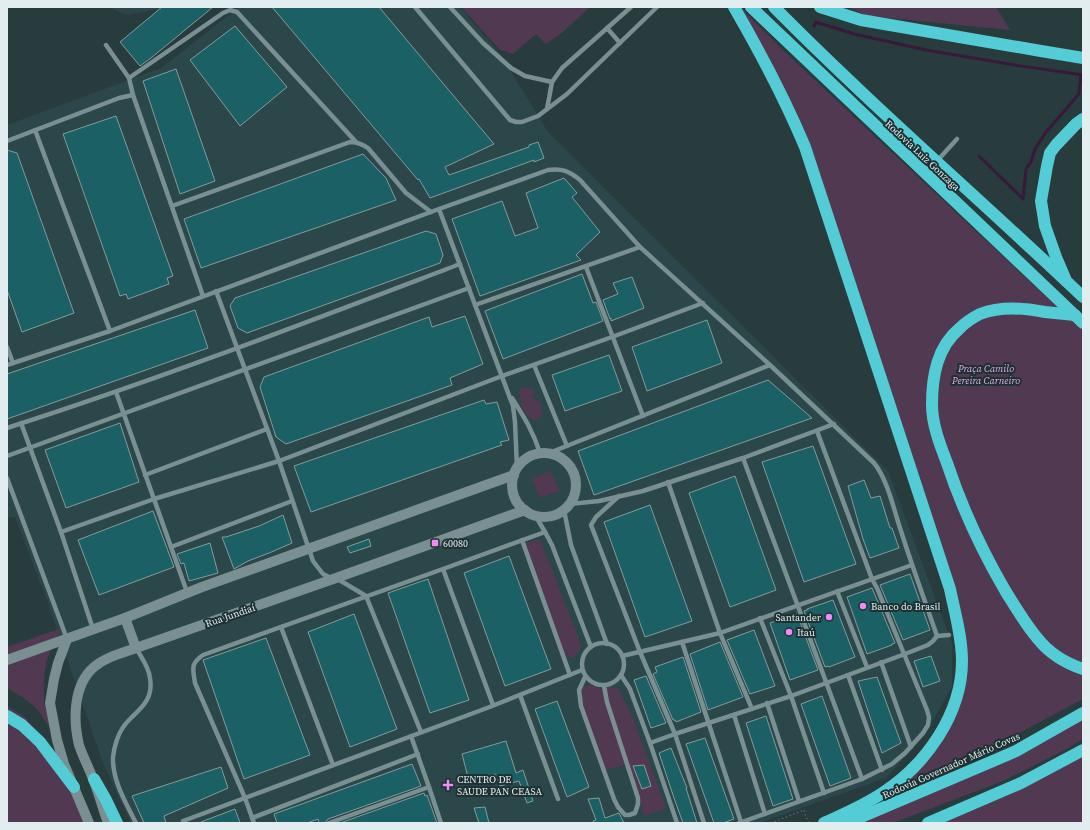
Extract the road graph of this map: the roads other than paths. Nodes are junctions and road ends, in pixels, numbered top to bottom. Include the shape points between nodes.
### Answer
1 (415, 7) edge
2 (450, 7) edge
3 (631, 7) edge
4 (657, 7) edge
5 (734, 7) edge
6 (751, 7) edge
7 (774, 7) edge
8 (820, 7) edge
9 (608, 28) junction
10 (620, 42) junction
11 (106, 45) dead end
12 (1083, 58) edge
13 (129, 78) junction
14 (552, 82) junction
15 (133, 95) junction
16 (547, 109) junction
17 (1083, 119) edge
18 (35, 130) junction
19 (957, 139) dead end
20 (7, 141) edge
21 (356, 142) junction
22 (936, 162) junction
23 (172, 206) junction
24 (439, 209) junction
25 (431, 212) junction
26 (640, 247) junction
27 (460, 264) junction
28 (586, 267) junction
29 (1068, 282) junction
30 (469, 288) junction
31 (216, 291) junction
32 (1082, 293) edge
33 (203, 296) junction
34 (703, 303) junction
35 (475, 305) junction
36 (1079, 319) edge
37 (110, 330) junction
38 (612, 337) junction
39 (7, 347) edge
40 (237, 349) junction
41 (13, 363) junction
42 (7, 365) edge
43 (534, 365) junction
44 (770, 365) junction
45 (245, 369) junction
46 (502, 376) junction
47 (116, 392) junction
48 (509, 393) junction
49 (124, 414) junction
50 (643, 416) junction
51 (21, 423) junction
52 (834, 424) junction
53 (7, 428) edge
54 (267, 429) junction
55 (817, 431) junction
56 (567, 446) junction
57 (30, 447) junction
58 (545, 453) junction
59 (7, 456) edge
60 (743, 458) junction
61 (279, 461) junction
62 (516, 472) junction
63 (145, 475) junction
64 (7, 478) edge
65 (668, 482) junction
66 (619, 496) junction
67 (154, 499) junction
68 (292, 502) junction
69 (567, 507) junction
70 (525, 510) junction
71 (535, 515) junction
72 (61, 532) junction
73 (545, 532) junction
74 (522, 540) junction
75 (171, 547) junction
76 (310, 548) junction
77 (912, 565) junction
78 (443, 569) junction
79 (336, 578) junction
80 (872, 578) junction
81 (838, 591) junction
82 (187, 592) junction
83 (366, 596) junction
84 (797, 605) junction
85 (125, 618) junction
86 (760, 618) junction
87 (281, 628) junction
88 (93, 629) junction
89 (720, 633) junction
90 (949, 635) dead end
91 (937, 636) junction
92 (67, 639) junction
93 (682, 642) junction
94 (607, 644) junction
95 (591, 647) junction
96 (136, 648) junction
97 (640, 652) junction
98 (905, 654) junction
99 (622, 656) junction
100 (7, 660) edge
101 (881, 662) junction
102 (866, 667) junction
103 (1083, 669) edge
104 (582, 670) junction
105 (570, 675) junction
106 (622, 675) junction
107 (848, 675) junction
108 (585, 677) junction
109 (827, 683) junction
110 (604, 686) junction
111 (520, 695) junction
112 (791, 696) junction
113 (767, 704) junction
114 (493, 705) junction
115 (752, 709) junction
116 (1083, 713) edge
117 (734, 715) junction
118 (7, 716) edge
119 (709, 723) junction
120 (421, 732) junction
121 (675, 734) junction
122 (412, 736) junction
123 (650, 744) junction
124 (911, 747) junction
125 (1083, 750) edge
126 (418, 754) junction
127 (333, 765) junction
128 (882, 770) junction
129 (94, 779) junction
130 (862, 779) junction
131 (74, 787) junction
132 (429, 787) junction
133 (824, 793) junction
134 (245, 798) junction
135 (558, 799) dead end
136 (800, 802) junction
137 (765, 814) junction
138 (253, 820) edge
139 (183, 821) dead end
140 (89, 823) edge
141 (108, 823) edge
142 (117, 823) edge
143 (136, 823) edge
144 (329, 823) edge
145 (441, 823) edge
146 (677, 823) edge
147 (704, 823) edge
148 (740, 823) edge
149 (824, 823) edge
150 (847, 823) edge
151 (928, 823) edge

1 - 16 lane via 510,120 522,122 538,116
2 - 14 lane via 483,43 511,68 525,76
3 - 9 lane
4 - 10 lane
5 - 149 highway via 792,115 805,148 950,589 961,637 960,685 953,709 942,731 924,756 905,776 884,792
6 - 36 highway, Rodovia Luiz Gonzaga
7 - 22 highway, Rodovia Luiz Gonzaga
8 - 12 highway via 861,20
9 - 10 lane
9 - 14 lane via 562,68
10 - 16 lane via 567,94
11 - 13 lane
13 - 15 lane
13 - 21 lane via 230,10 237,12
14 - 16 lane
15 - 18 lane
15 - 23 lane
17 - 29 highway via 1050,153 1040,201 1045,226
18 - 20 lane
18 - 37 lane
19 - 22 lane
21 - 23 lane
21 - 25 lane via 368,148 410,197
22 - 29 highway, Rodovia Luiz Gonzaga
23 - 33 lane
24 - 25 lane
24 - 26 lane via 548,170 563,170 580,180
24 - 27 lane
25 - 31 lane
26 - 28 lane
26 - 34 lane
27 - 30 lane
27 - 40 lane
28 - 35 lane
28 - 38 lane
29 - 32 highway, Rodovia Luiz Gonzaga
30 - 35 lane
30 - 45 lane
31 - 33 lane
31 - 40 lane
33 - 37 lane
34 - 38 lane
34 - 44 lane
35 - 46 lane
36 - 103 highway via 1016,308 996,309 968,320 952,334 942,348 936,364 932,405 933,420 953,482 999,580 1039,640 1053,654
37 - 41 lane
38 - 43 lane
38 - 50 lane
39 - 41 lane
40 - 45 lane
40 - 47 lane
41 - 42 lane
43 - 46 lane
43 - 56 lane
44 - 50 lane
44 - 52 lane
45 - 49 lane
45 - 54 lane
46 - 48 lane
46 - 61 lane
47 - 49 lane
47 - 51 lane
48 - 58 lane
48 - 62 lane via 515,422
49 - 57 lane
49 - 63 lane
50 - 56 lane
51 - 53 lane
51 - 57 lane
52 - 55 lane
52 - 77 lane via 878,468
54 - 61 lane
54 - 63 lane
55 - 60 lane
55 - 80 lane
56 - 58 lane
57 - 59 lane
57 - 72 lane
58 - 62 street via 523,461
58 - 69 street via 560,457 574,473 575,495
60 - 65 lane
60 - 84 lane
61 - 67 lane
61 - 68 lane
62 - 70 street via 514,494
62 - 76 street
63 - 67 lane
64 - 92 lane
65 - 66 lane
65 - 89 lane
66 - 69 lane
66 - 97 lane via 596,516 591,525
67 - 72 lane
67 - 75 lane
68 - 75 lane
68 - 76 lane
69 - 71 street via 550,516
69 - 94 lane via 571,545
70 - 71 street
70 - 79 street, Rua Jundiaí
71 - 73 lane
72 - 88 lane
73 - 74 lane
73 - 95 lane
74 - 78 lane
74 - 105 lane
75 - 82 lane
76 - 79 lane via 313,560 323,574
76 - 82 street
77 - 80 lane
77 - 91 lane
78 - 83 lane
78 - 114 lane
79 - 83 lane
79 - 96 street, Rua Jundiaí
80 - 81 lane
80 - 98 lane
81 - 84 lane
81 - 102 lane
82 - 85 street
83 - 87 lane
83 - 120 lane
84 - 86 lane
84 - 109 lane
85 - 88 street
85 - 96 street
86 - 89 lane
86 - 112 lane
87 - 127 lane
87 - 134 lane via 204,655 196,660 193,667 196,683
88 - 92 street
89 - 93 lane
89 - 115 lane
90 - 91 lane
91 - 98 lane via 928,645
92 - 100 street
92 - 131 street via 50,703 57,740
93 - 97 lane
93 - 119 lane
94 - 95 lane
94 - 99 lane via 616,648
95 - 104 lane via 583,656
96 - 129 street, Rua Jundiaí via 103,660 93,668 81,685 76,703 76,726 79,745
96 - 143 lane via 146,664 150,692 148,700 124,725 117,739 113,757 114,772
97 - 99 lane
97 - 121 lane
98 - 101 lane
98 - 124 lane via 929,717 928,725
99 - 106 lane
101 - 102 lane
101 - 124 lane
102 - 107 lane
104 - 105 lane
104 - 108 lane
105 - 111 lane
106 - 110 lane
106 - 123 lane via 630,689
107 - 109 lane
107 - 128 lane
108 - 110 lane via 590,682
108 - 110 lane via 579,690 581,706 614,799 621,811 629,815 635,813 638,798
109 - 112 lane
109 - 130 lane
111 - 114 lane
111 - 135 lane
112 - 113 lane
112 - 133 lane
113 - 115 lane
113 - 136 lane
114 - 120 lane
115 - 117 lane
116 - 150 highway, Rodovia Governador Mário Covas via 1016,751
117 - 119 lane
117 - 137 lane
118 - 131 highway via 22,725 40,742
119 - 121 lane
119 - 148 lane
120 - 122 lane
121 - 123 lane
121 - 147 lane
122 - 126 lane
122 - 127 lane
123 - 146 lane
124 - 128 lane
125 - 151 highway via 1021,783
126 - 132 lane
126 - 138 lane
127 - 134 lane
128 - 130 lane
129 - 141 street, Rua Jundiaí
129 - 142 highway
130 - 133 lane
131 - 140 street
132 - 144 lane
132 - 145 lane
133 - 136 lane
134 - 138 lane
134 - 139 lane
136 - 137 lane
137 - 148 lane

